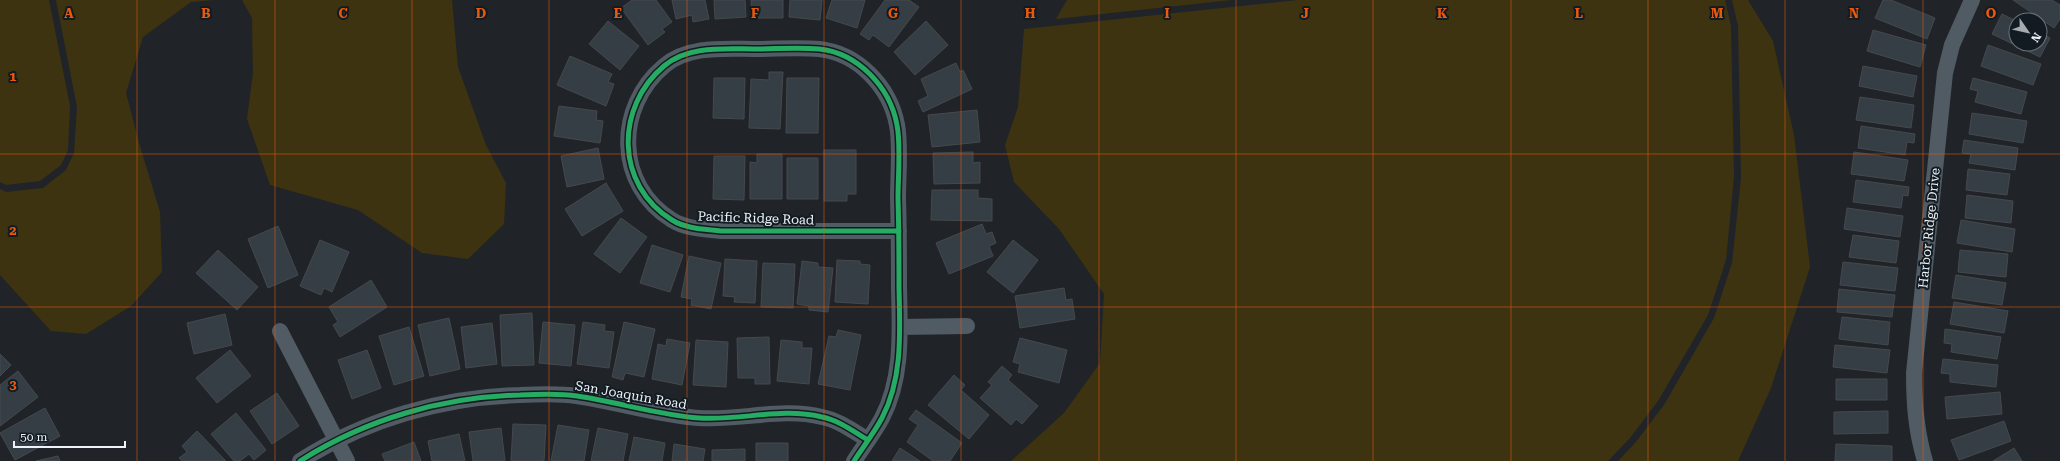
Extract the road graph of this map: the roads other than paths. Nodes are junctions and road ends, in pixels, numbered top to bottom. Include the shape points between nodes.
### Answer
1 (1972, 0) edge
2 (899, 231) junction
3 (967, 326) dead end
4 (900, 327) junction
5 (280, 331) dead end
6 (868, 440) junction
7 (337, 441) junction
8 (300, 461) edge
9 (347, 461) edge
10 (854, 461) edge
11 (1925, 461) edge

1 - 11 street, Harbor Ridge Drive via 1952,45 1941,97 1914,373 1916,428
2 - 2 street, Pacific Ridge Road via 721,231 692,228 672,220 654,205 639,186 631,169 628,146 629,121 636,101 665,64 685,55 710,49 820,49 848,58 866,70 881,87 892,107 898,126
2 - 4 street, Pacific Ridge Road
3 - 4 street
4 - 6 street, Pacific Ridge Road via 900,350 891,394 882,417
5 - 7 street
6 - 7 street, San Joaquin Road via 823,417 796,413 699,418 665,414 576,396 537,394 485,396 438,404 355,431
6 - 10 street, Pacific Ridge Road
7 - 8 street, San Joaquin Road
7 - 9 street

